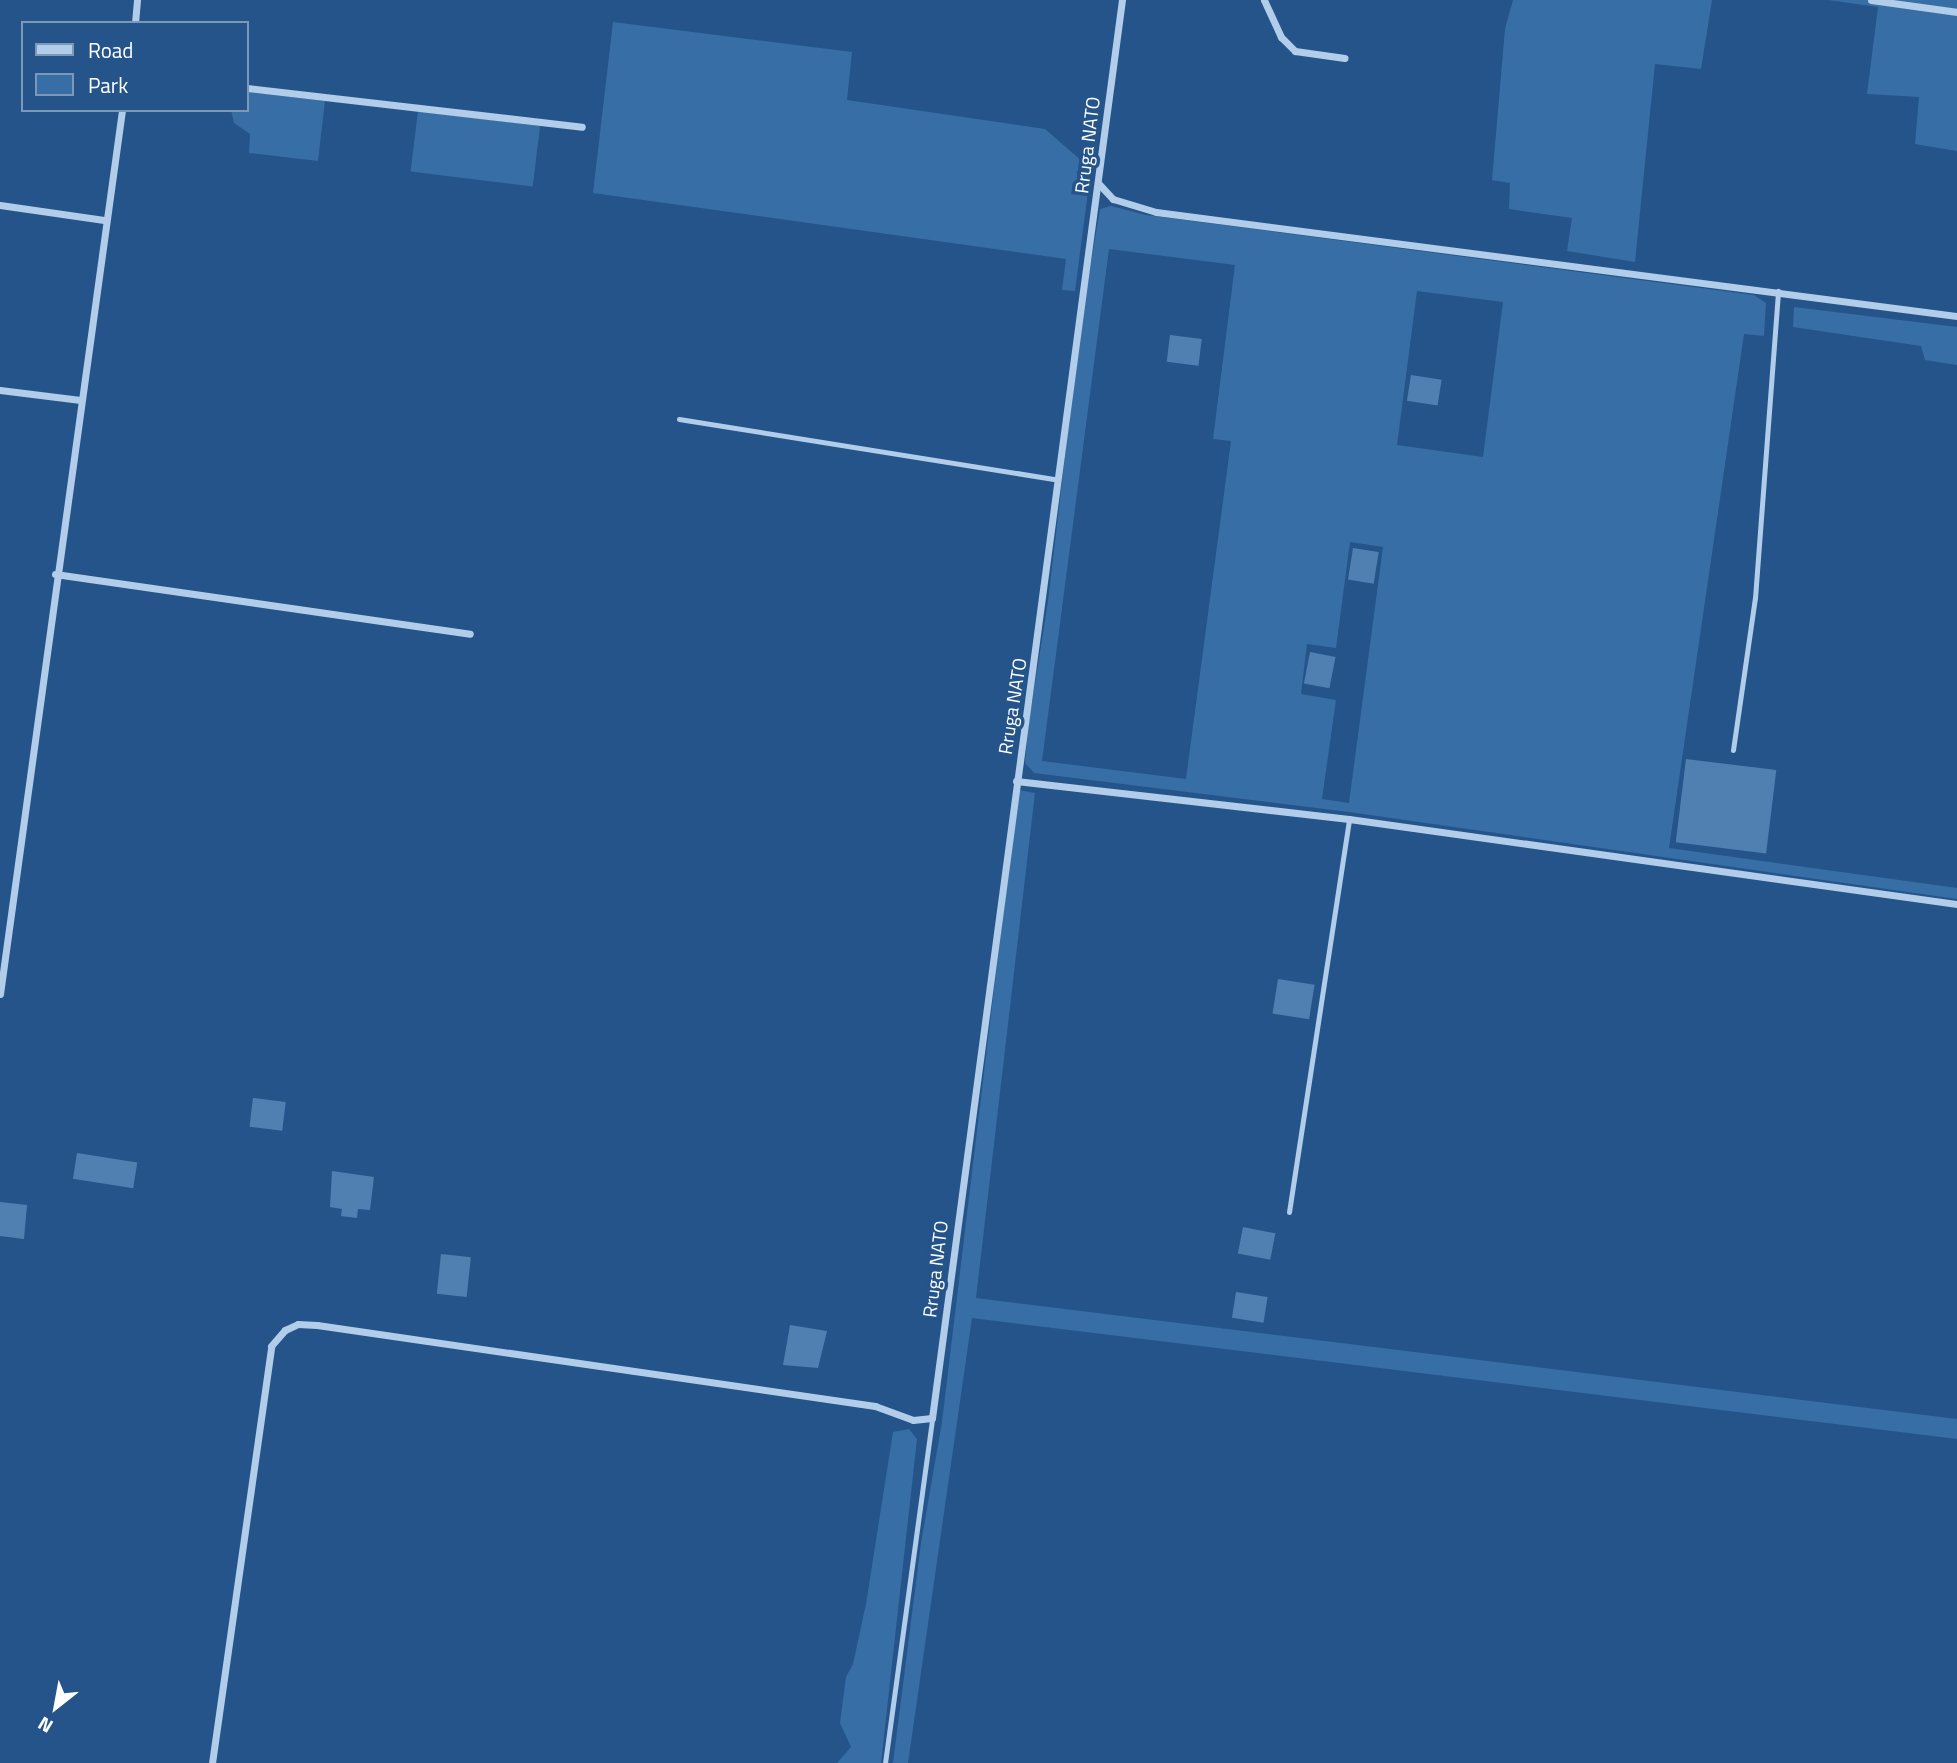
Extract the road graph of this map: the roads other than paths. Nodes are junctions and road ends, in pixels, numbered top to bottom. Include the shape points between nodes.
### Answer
1 (138, 0) edge
2 (1122, 0) edge
3 (1264, 0) edge
4 (1871, 0) edge
5 (1957, 12) edge
6 (135, 21) edge
7 (1345, 58) dead end
8 (248, 88) edge
9 (122, 112) edge
10 (582, 127) dead end
11 (1098, 183) junction
12 (0, 205) edge
13 (104, 220) junction
14 (1778, 291) junction
15 (1957, 316) edge
16 (0, 390) edge
17 (80, 400) junction
18 (679, 419) dead end
19 (1055, 479) junction
20 (55, 574) junction
21 (470, 634) dead end
22 (1733, 750) dead end
23 (1016, 781) junction
24 (1349, 819) junction
25 (1957, 904) edge
26 (0, 994) edge
27 (1289, 1212) dead end
28 (932, 1418) junction
29 (212, 1763) edge
30 (885, 1763) edge

1 - 6 street
2 - 11 street, Rruga NATO
3 - 7 street via 1281,37 1294,51
4 - 5 street
8 - 10 street
9 - 13 street
11 - 14 street via 1113,199 1156,212
11 - 19 street, Rruga NATO
12 - 13 street
13 - 17 street
14 - 15 street
14 - 22 lane via 1755,598
16 - 17 street
17 - 20 street
18 - 19 lane
19 - 23 street, Rruga NATO via 1042,611
20 - 21 street
20 - 26 street
23 - 24 street
23 - 28 street, Rruga NATO
24 - 25 street
24 - 27 lane
28 - 29 street via 913,1420 875,1406 317,1325 298,1324 285,1330 271,1346
28 - 30 lane

